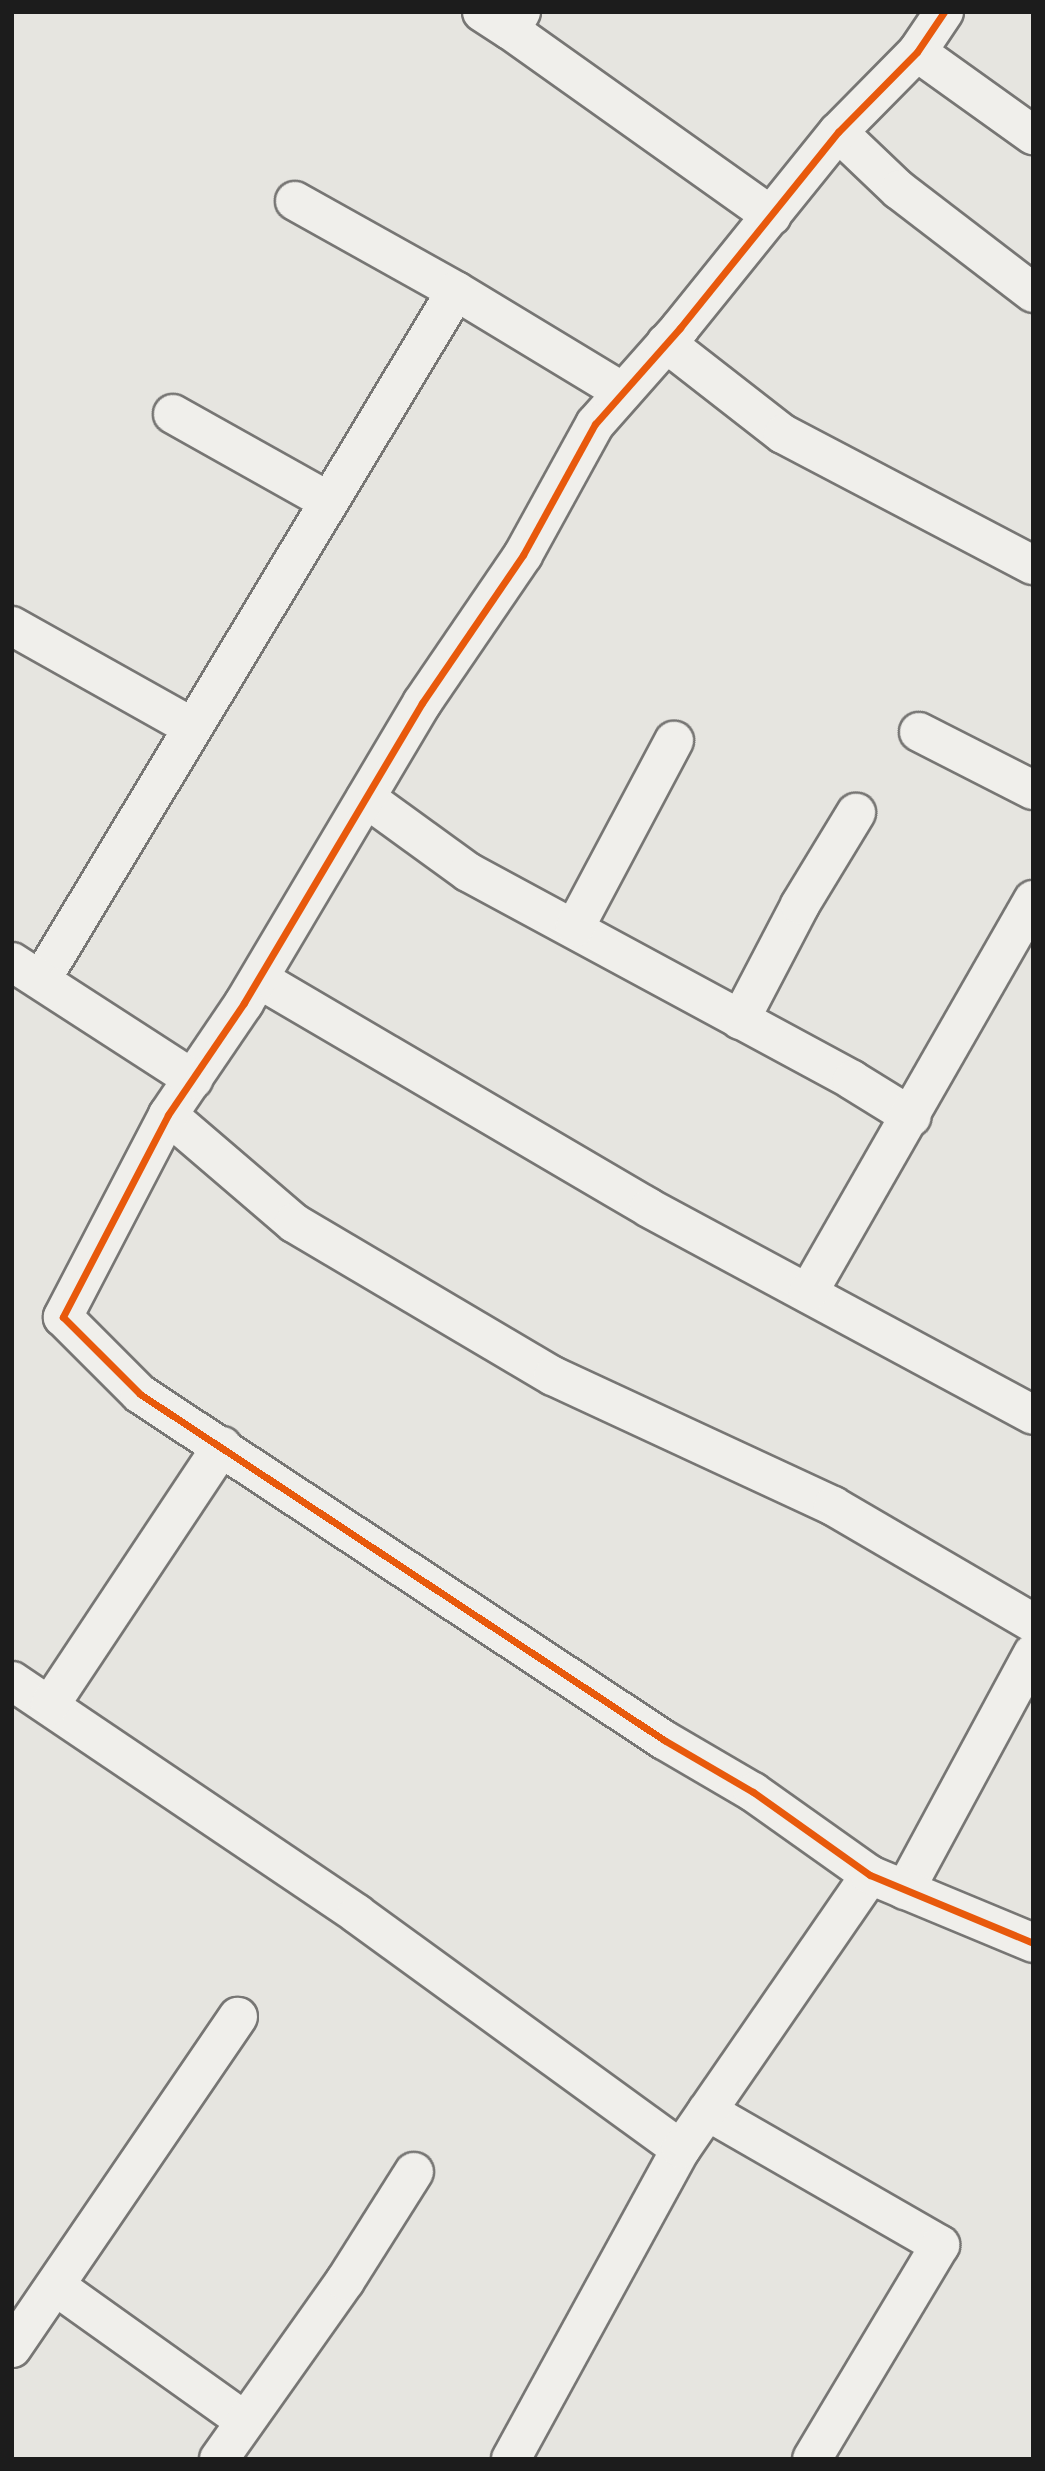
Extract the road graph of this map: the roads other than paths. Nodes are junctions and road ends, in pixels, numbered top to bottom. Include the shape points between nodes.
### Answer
1 (944, 12) edge
2 (504, 18) edge
3 (917, 52) junction
4 (838, 132) junction
5 (1033, 135) edge
6 (295, 201) dead end
7 (772, 216) junction
8 (456, 291) junction
9 (1033, 293) edge
10 (666, 343) junction
11 (622, 392) junction
12 (173, 414) dead end
13 (328, 501) junction
14 (1033, 565) edge
15 (12, 626) edge
16 (191, 727) junction
17 (919, 732) dead end
18 (674, 741) dead end
19 (1033, 790) edge
20 (366, 798) junction
21 (856, 813) dead end
22 (1028, 919) edge
23 (575, 928) junction
24 (27, 971) edge
25 (259, 979) junction
26 (740, 1020) junction
27 (193, 1079) junction
28 (168, 1115) junction
29 (912, 1117) junction
30 (808, 1293) junction
31 (1033, 1415) edge
32 (222, 1446) junction
33 (1033, 1623) edge
34 (1033, 1654) edge
35 (12, 1681) edge
36 (50, 1705) junction
37 (887, 1882) junction
38 (1033, 1943) edge
39 (238, 2017) dead end
40 (707, 2111) junction
41 (681, 2149) junction
42 (414, 2172) dead end
43 (57, 2287) junction
44 (12, 2348) edge
45 (245, 2421) junction
46 (219, 2459) edge
47 (511, 2459) edge
48 (811, 2459) edge

1 - 3 street
2 - 7 street
3 - 4 street
3 - 5 street
4 - 7 street
4 - 9 street via 899,190
6 - 8 street
7 - 10 street
8 - 11 street
8 - 13 street
10 - 11 street
10 - 14 street via 783,434
11 - 20 street via 594,424 523,555 422,703
12 - 13 street
13 - 16 street
15 - 16 street
16 - 24 street
17 - 19 street
18 - 23 street
20 - 23 street via 468,872
20 - 25 street
21 - 26 street via 800,905
22 - 29 street
23 - 26 street
24 - 27 street
25 - 27 street
25 - 30 street via 649,1208
26 - 29 street
27 - 28 street
28 - 32 street via 63,1317 140,1394
28 - 33 street via 293,1223 541,1369 833,1506
29 - 30 street
30 - 31 street
32 - 36 street
32 - 37 street
34 - 37 street
35 - 36 street
36 - 41 street via 400,1945
37 - 38 street
37 - 40 street
39 - 43 street
40 - 41 street
40 - 48 street via 940,2245
41 - 47 street
42 - 45 street via 345,2281
43 - 44 street
43 - 45 street
45 - 46 street

